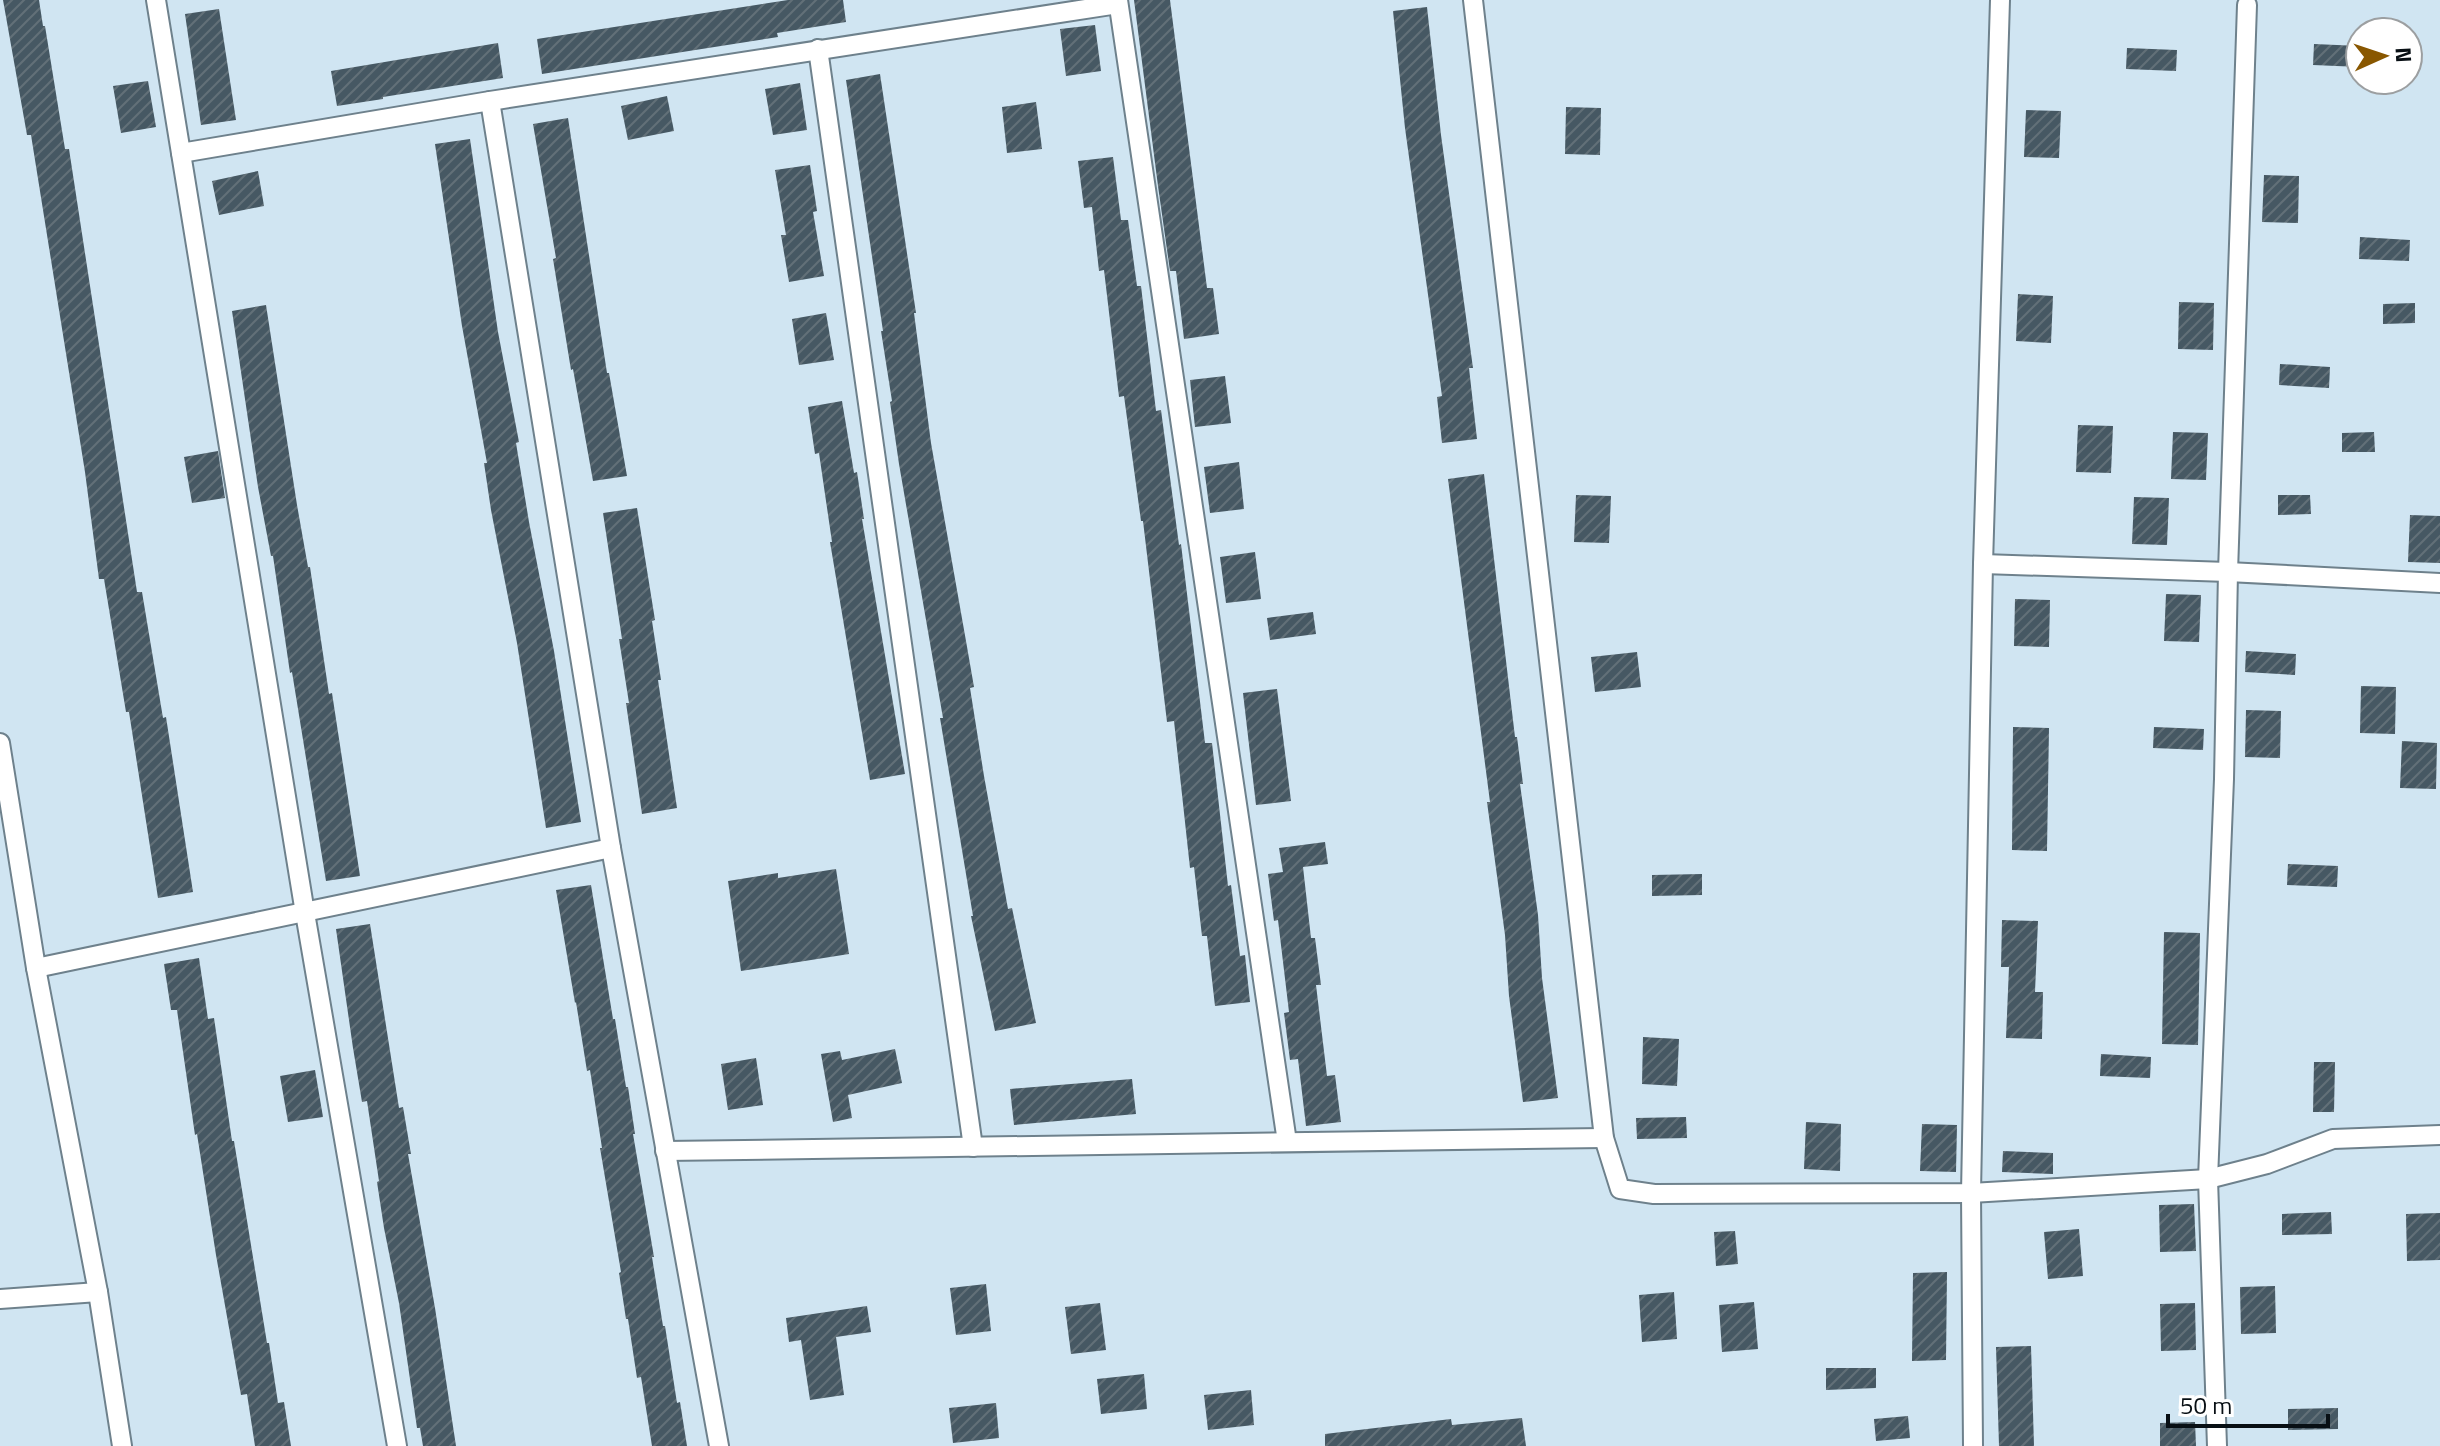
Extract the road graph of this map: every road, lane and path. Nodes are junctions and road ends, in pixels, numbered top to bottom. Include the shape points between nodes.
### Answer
1 (156, 0) edge
2 (1473, 0) edge
3 (2000, 0) edge
4 (1118, 2) edge
5 (2247, 5) dead end
6 (818, 49) junction
7 (490, 101) junction
8 (181, 153) junction
9 (1983, 564) junction
10 (2228, 572) junction
11 (2440, 583) edge
12 (0, 743) edge
13 (611, 848) junction
14 (305, 913) junction
15 (36, 968) junction
16 (2440, 1135) edge
17 (1604, 1138) junction
18 (1287, 1142) junction
19 (973, 1147) junction
20 (665, 1151) junction
21 (2208, 1179) junction
22 (1971, 1193) junction
23 (98, 1292) junction
24 (0, 1299) edge
25 (122, 1446) edge
26 (397, 1446) edge
27 (719, 1446) edge
28 (1973, 1446) edge
29 (2217, 1446) edge

1 - 8 street
2 - 17 street
3 - 9 street
4 - 6 street
4 - 18 street
5 - 10 street
6 - 7 street
6 - 19 street
7 - 8 street
7 - 13 street
8 - 14 street
9 - 10 street
9 - 22 street
10 - 11 street
10 - 21 street
12 - 15 street
13 - 14 street
13 - 20 street
14 - 15 street
14 - 26 street
15 - 23 street
16 - 21 street via 2333,1139
17 - 18 street
17 - 22 street via 1620,1189 1643,1193
18 - 19 street
19 - 20 street
20 - 27 street
21 - 22 street
21 - 29 street
22 - 28 street
23 - 24 street
23 - 25 street

